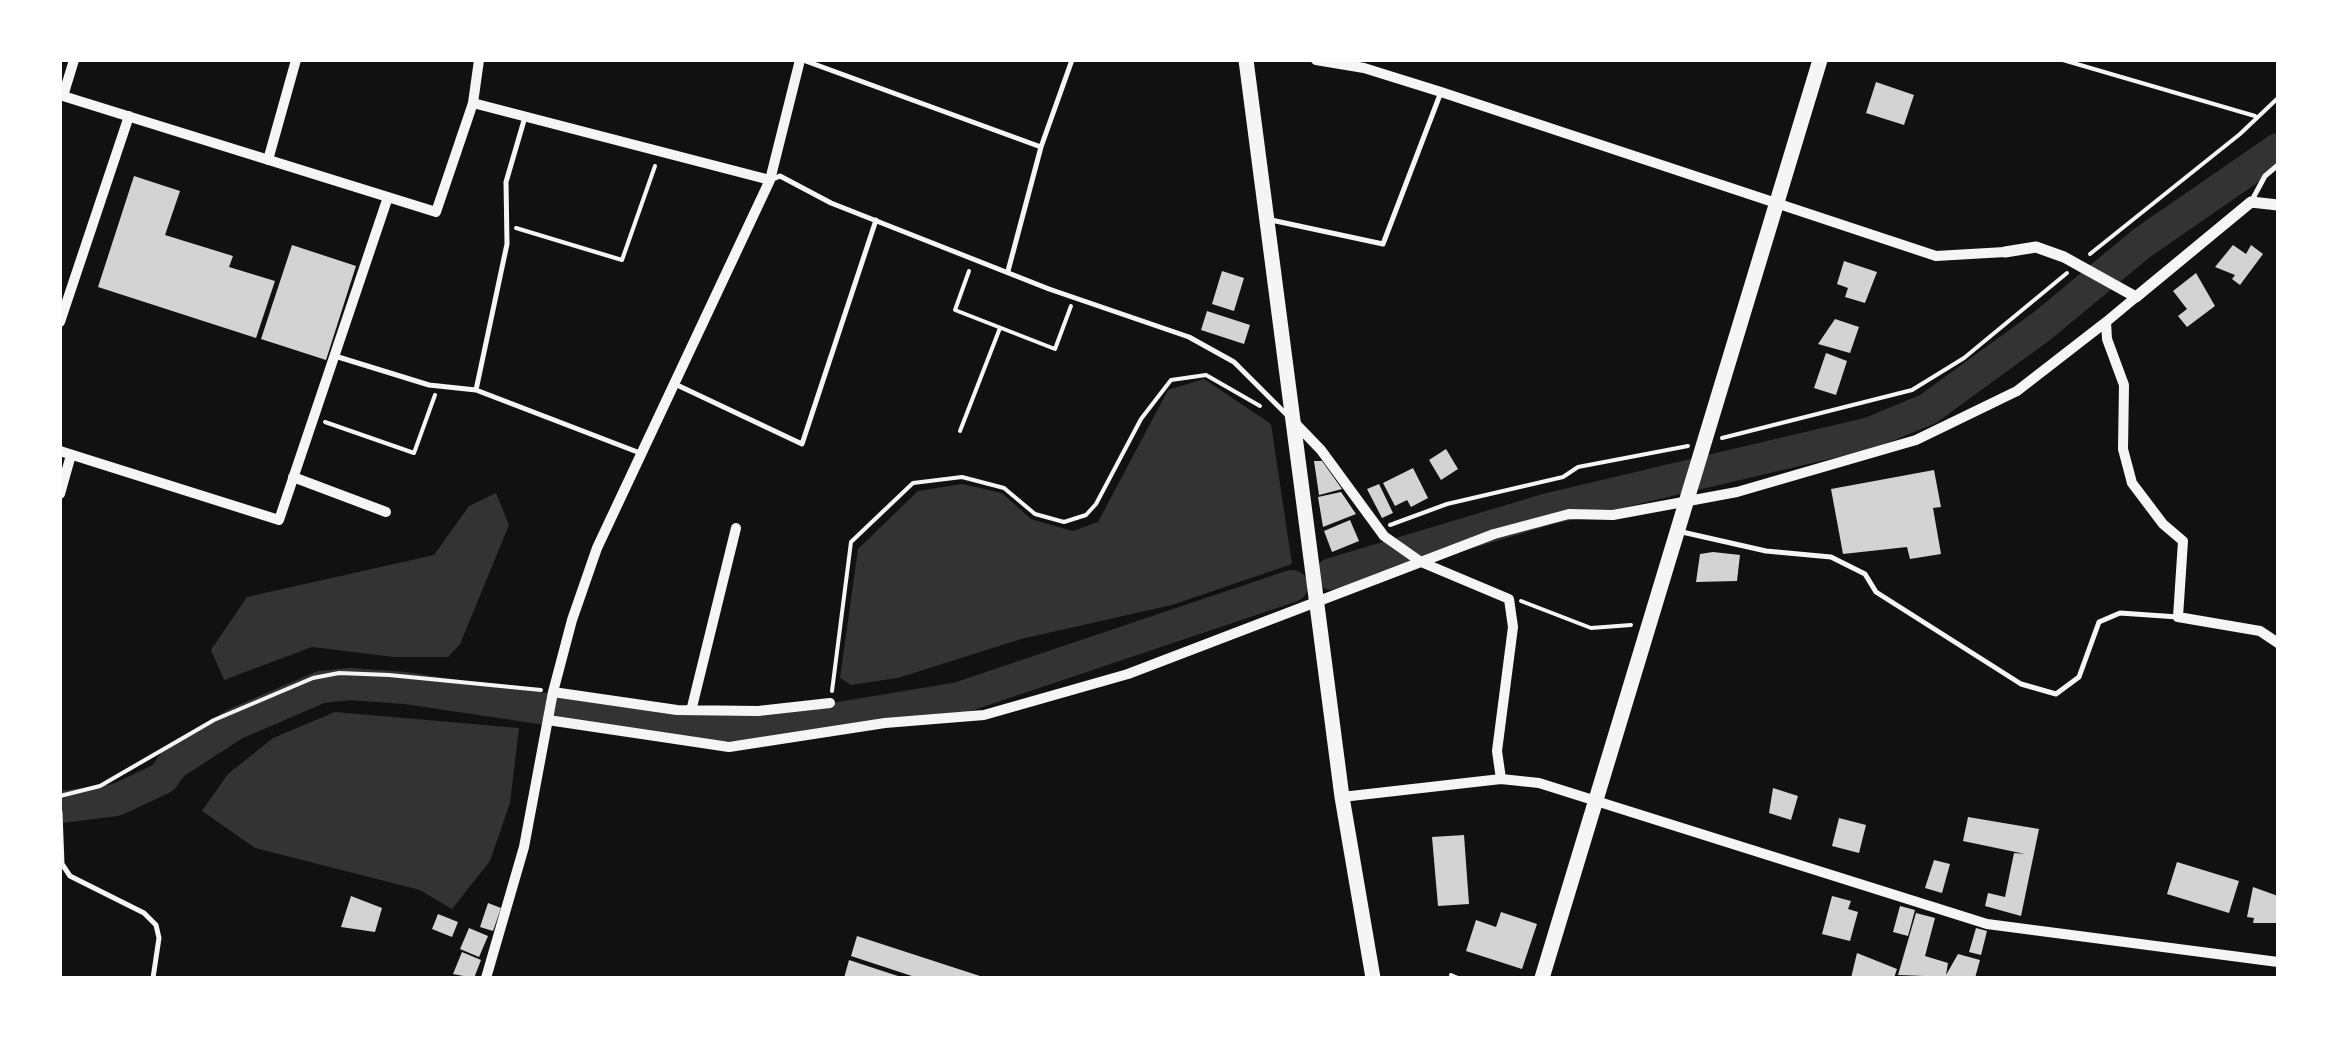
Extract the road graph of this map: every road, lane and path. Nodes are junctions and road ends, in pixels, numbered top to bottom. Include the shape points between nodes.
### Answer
1 (74, 60) edge
2 (296, 60) edge
3 (480, 60) edge
4 (802, 60) edge
5 (1072, 60) edge
6 (1246, 60) edge
7 (1316, 60) edge
8 (1820, 60) edge
9 (2062, 60) edge
10 (1365, 64) edge
11 (1441, 92) junction
12 (2278, 98) edge
13 (473, 102) junction
14 (129, 116) junction
15 (2257, 116) junction
16 (525, 117) junction
17 (1041, 147) junction
18 (660, 152) junction
19 (268, 160) junction
20 (2278, 165) edge
21 (770, 180) junction
22 (388, 197) junction
23 (2251, 202) junction
24 (1776, 205) junction
25 (2278, 205) edge
26 (876, 220) junction
27 (1268, 220) junction
28 (507, 225) junction
29 (2005, 252) joint
30 (975, 257) junction
31 (2079, 267) junction
32 (1008, 271) junction
33 (2132, 294) junction
34 (1074, 297) junction
35 (60, 322) edge
36 (2106, 322) junction
37 (1000, 328) junction
38 (335, 356) junction
39 (676, 385) junction
40 (438, 386) junction
41 (476, 390) junction
42 (1264, 408) dead end
43 (313, 417) junction
44 (1294, 423) junction
45 (960, 431) dead end
46 (1704, 447) junction
47 (65, 453) edge
48 (644, 454) junction
49 (293, 477) junction
50 (60, 494) edge
51 (1690, 496) junction
52 (386, 512) dead end
53 (736, 528) dead end
54 (1679, 531) junction
55 (1382, 532) junction
56 (1419, 560) junction
57 (1509, 599) junction
58 (1318, 604) junction
59 (2178, 617) junction
60 (1651, 624) junction
61 (2278, 642) edge
62 (552, 694) junction
63 (830, 702) joint
64 (692, 707) junction
65 (549, 718) junction
66 (1500, 779) junction
67 (60, 796) edge
68 (1342, 798) junction
69 (1598, 798) junction
70 (60, 813) edge
71 (2278, 948) edge
72 (2276, 962) edge
73 (1451, 976) dead end
74 (153, 978) edge
75 (486, 978) edge
76 (1372, 978) edge
77 (1458, 978) edge
78 (1542, 978) edge

1 - 14 street via 63,96
2 - 19 street
3 - 13 street
4 - 17 lane
4 - 21 street
5 - 17 lane
6 - 27 highway
7 - 10 street
8 - 24 highway
9 - 15 path
10 - 11 street
11 - 24 street
11 - 27 lane via 1384,244
12 - 15 path
13 - 16 street
13 - 22 street via 436,212
14 - 19 street
14 - 35 street
15 - 31 path
16 - 18 street
16 - 28 lane via 506,182
17 - 32 lane
18 - 21 street
18 - 28 path via 622,260
19 - 22 street
20 - 23 lane
21 - 26 lane via 780,176
21 - 39 street
22 - 38 street
23 - 25 street
23 - 33 street
24 - 29 street via 1936,256
24 - 46 highway
26 - 30 lane
26 - 39 lane via 802,444
27 - 44 highway
28 - 41 lane
29 - 31 street via 2036,247
30 - 32 lane
30 - 37 path via 955,310
31 - 33 street
31 - 46 path via 1964,358 1912,390
32 - 34 lane
33 - 36 street
34 - 37 path via 1056,350
34 - 44 lane via 1234,362
36 - 51 street via 2017,391 1916,440
36 - 59 street via 2124,385 2123,449 2132,483 2183,541
37 - 45 path
38 - 40 lane
38 - 43 street
39 - 48 street
40 - 41 lane
40 - 43 path via 414,453
41 - 48 lane
42 - 63 path via 1206,375 1172,380 1148,409 1096,504 1064,522 1035,514 1004,488 962,477 913,483 851,542
43 - 49 street
44 - 55 street
44 - 58 highway
46 - 51 highway
46 - 55 path via 1578,467 1563,477 1447,504
47 - 49 street via 278,520
47 - 50 street
48 - 62 street via 597,548
49 - 52 street
51 - 54 highway
51 - 56 street via 1613,515 1569,514
53 - 64 street
54 - 59 lane via 1766,552 1831,556 2020,684 2056,694 2079,677 2099,622 2120,613
54 - 60 highway
55 - 56 street
56 - 57 street
56 - 58 street
57 - 60 path via 1591,628
57 - 66 street via 1514,627 1496,751
58 - 65 street via 1128,674 984,715 885,722 729,747
58 - 68 highway
59 - 61 street via 2260,631
60 - 69 highway
62 - 64 street
62 - 65 street
62 - 67 path via 388,674 326,676 214,720 100,786
63 - 64 street via 758,711
65 - 75 street via 524,847
66 - 68 street
66 - 69 street
68 - 76 highway
69 - 72 street via 1987,924
69 - 78 highway
70 - 74 lane via 62,864 70,876 156,925
71 - 72 street
73 - 77 path

